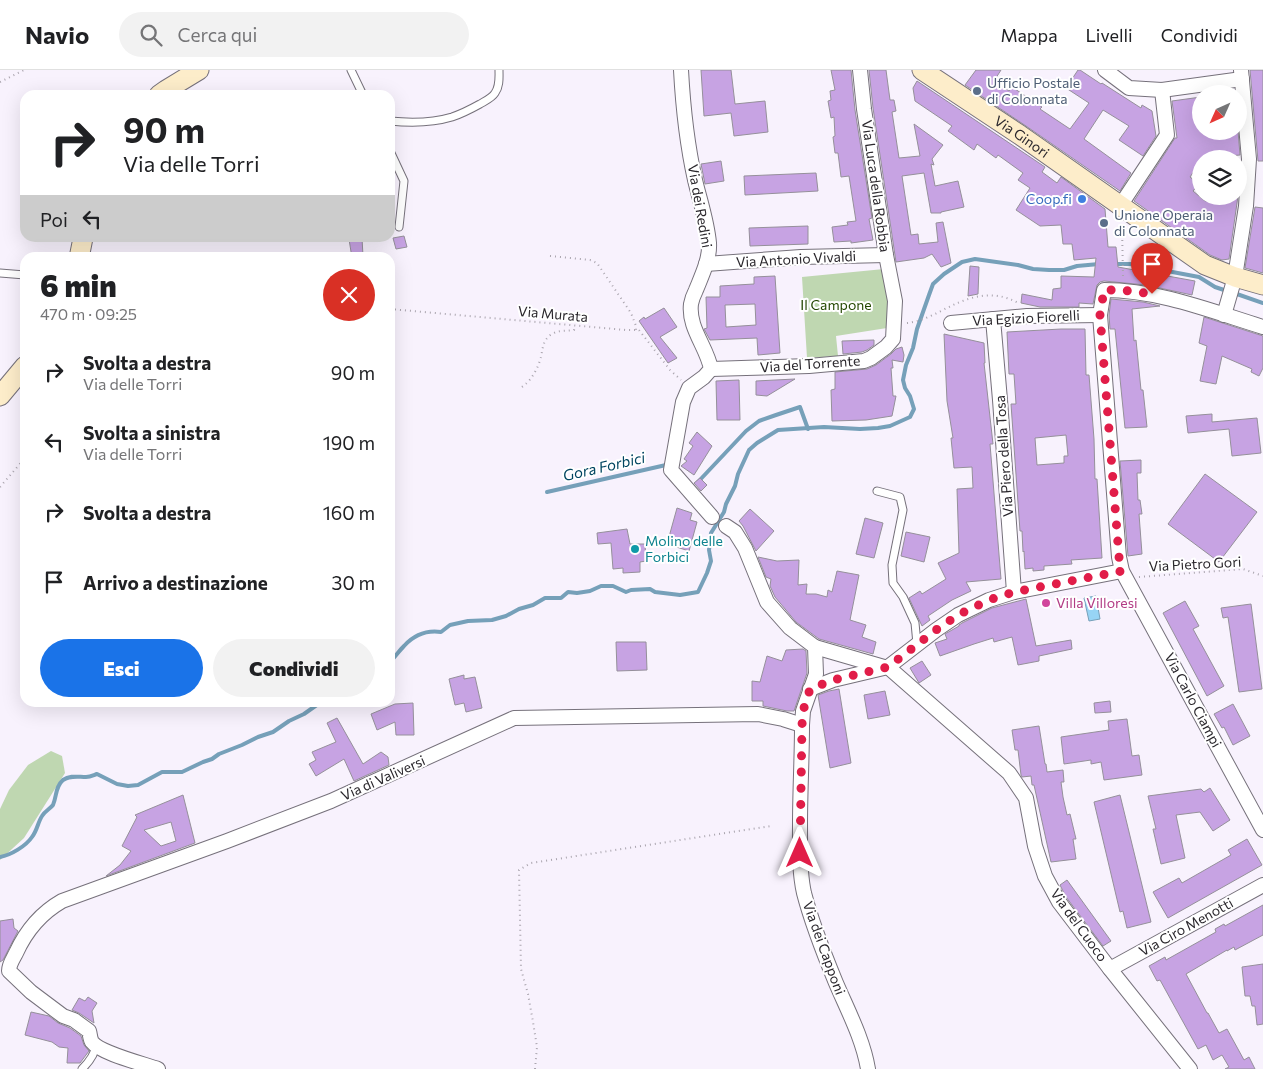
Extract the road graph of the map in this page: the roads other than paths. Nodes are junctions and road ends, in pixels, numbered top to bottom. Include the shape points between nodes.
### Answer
1 (199, 70) edge
2 (351, 70) edge
3 (498, 70) edge
4 (681, 70) edge
5 (860, 70) edge
6 (922, 70) edge
7 (1105, 70) edge
8 (1242, 75) edge
9 (166, 90) edge
10 (361, 90) edge
11 (1162, 90) junction
12 (395, 122) edge
13 (395, 162) edge
14 (1122, 207) junction
15 (399, 227) dead end
16 (886, 255) junction
17 (706, 264) junction
18 (0, 273) edge
19 (20, 275) edge
20 (1233, 282) junction
21 (1263, 285) edge
22 (895, 301) joint
23 (1226, 311) junction
24 (1100, 315) junction
25 (993, 319) junction
26 (951, 323) dead end
27 (1263, 327) edge
28 (711, 369) junction
29 (20, 373) edge
30 (0, 396) edge
31 (877, 491) dead end
32 (712, 517) dead end
33 (726, 526) dead end
34 (1124, 575) junction
35 (1014, 592) junction
36 (917, 644) junction
37 (815, 647) junction
38 (886, 667) junction
39 (810, 689) junction
40 (802, 725) junction
41 (1263, 830) edge
42 (1263, 885) edge
43 (1110, 969) junction
44 (96, 1045) junction
45 (82, 1069) edge
46 (158, 1069) edge
47 (868, 1069) edge
48 (1190, 1069) edge

1 - 9 street
2 - 10 lane
3 - 12 lane via 496,92 471,109 432,121
4 - 17 street, Via dei Redini via 690,152 709,241
5 - 16 street, Via Luca della Robbia
6 - 14 street, Via Ginori
7 - 11 street via 1130,88
8 - 11 street
8 - 20 street via 1249,159 1246,206
11 - 14 street via 1167,135
13 - 15 lane via 404,181
14 - 20 street, Via Ginori
16 - 17 street, Via Antonio Vivaldi
16 - 22 street, Via Luca della Robbia
17 - 28 street, Via dei Redini via 691,309
18 - 19 lane
20 - 21 street, Via Ginori
20 - 23 street
22 - 28 street, Via del Torrente via 893,339 864,361
23 - 24 street, Via Carlo Ciampi via 1152,294 1104,290
23 - 27 street
24 - 25 street, Via Egizio Fiorelli
24 - 34 street, Via Carlo Ciampi via 1119,557
25 - 26 street, Via Egizio Fiorelli
25 - 35 street, Via Piero della Tosa
28 - 32 street via 689,388 683,402 671,470
29 - 30 street
31 - 36 lane via 900,497 904,510 892,565 893,583 915,623
33 - 37 street via 735,532 745,548 767,602 790,628
34 - 35 street
34 - 41 street, Via Carlo Ciampi
35 - 36 street via 958,615
36 - 38 street
37 - 38 street
37 - 39 street, Via dei Capponi via 816,674
38 - 39 street
38 - 43 street, Via del Cuoco via 1009,773 1026,798 1034,846 1045,876 1059,902
39 - 40 street, Via dei Capponi
40 - 44 street, Via di Valiversi via 758,714 514,718 331,801 62,901 31,927 9,970 31,992 63,1016 89,1030
40 - 47 street, Via dei Capponi via 800,864 804,891
42 - 43 street, Via Ciro Menotti
43 - 48 street, Via del Cuoco
44 - 45 lane
44 - 46 street

